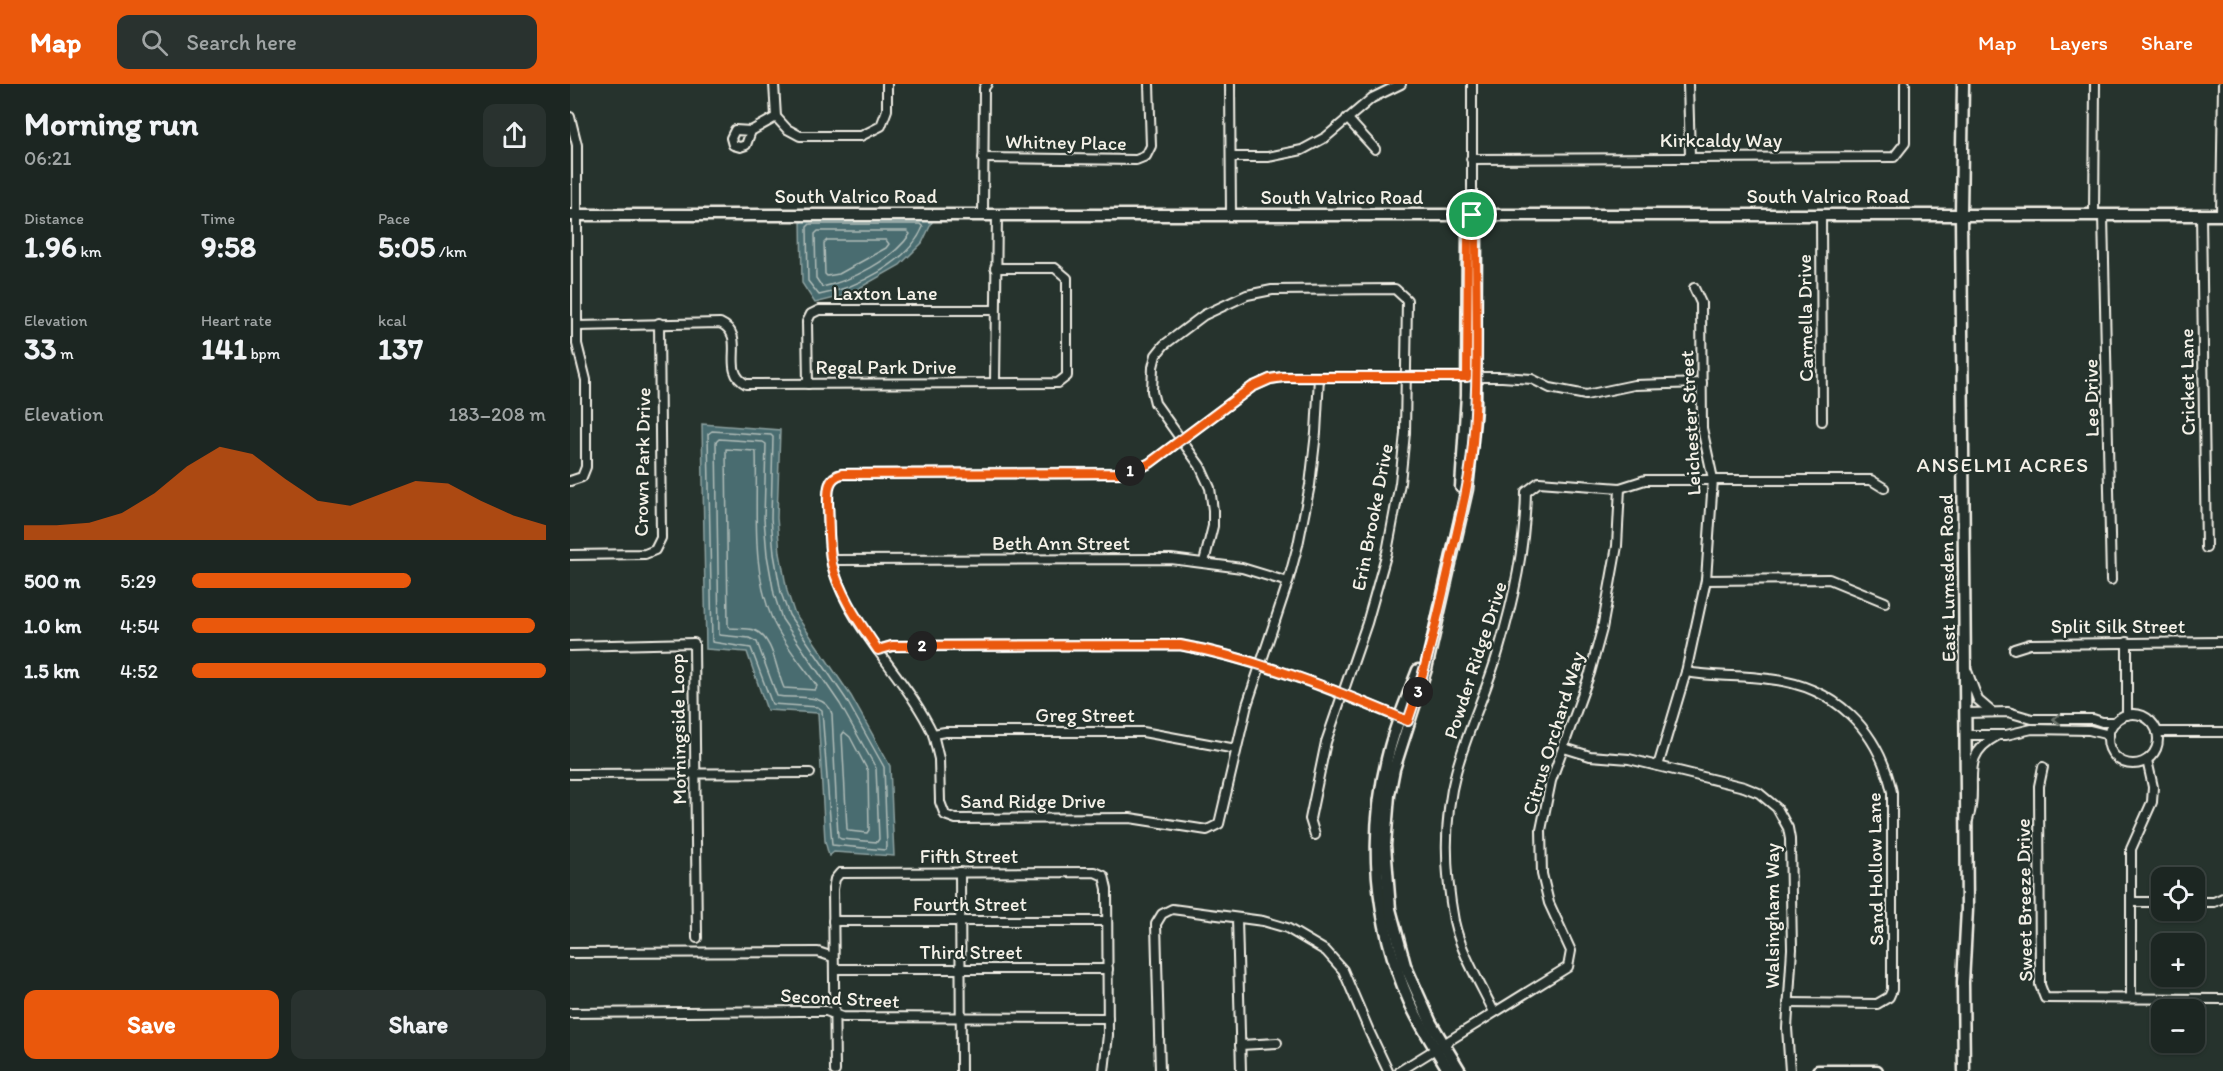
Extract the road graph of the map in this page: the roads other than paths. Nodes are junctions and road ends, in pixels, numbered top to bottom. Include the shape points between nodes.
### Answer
1 (774, 84) edge
2 (887, 84) edge
3 (987, 84) edge
4 (1149, 84) edge
5 (1230, 84) edge
6 (1401, 84) edge
7 (1472, 84) edge
8 (1688, 84) edge
9 (1905, 84) edge
10 (1963, 84) edge
11 (2096, 84) edge
12 (2223, 84) edge
13 (570, 117) edge
14 (776, 117) junction
15 (1347, 118) junction
16 (751, 131) dead end
17 (1375, 149) dead end
18 (1690, 156) junction
19 (1231, 157) junction
20 (983, 158) junction
21 (1471, 159) junction
22 (997, 213) junction
23 (983, 214) junction
24 (1821, 214) junction
25 (1961, 214) junction
26 (573, 215) edge
27 (1231, 215) junction
28 (1472, 215) junction
29 (2098, 215) junction
30 (2201, 215) junction
31 (2222, 215) edge
32 (995, 268) junction
33 (1694, 288) dead end
34 (995, 310) junction
35 (659, 323) junction
36 (577, 326) junction
37 (1406, 376) junction
38 (1319, 377) junction
39 (1471, 377) junction
40 (995, 383) junction
41 (1701, 383) junction
42 (808, 384) junction
43 (1822, 421) dead end
44 (1181, 440) junction
45 (1713, 479) junction
46 (570, 481) edge
47 (1620, 488) junction
48 (1884, 488) dead end
49 (2206, 548) dead end
50 (570, 555) edge
51 (832, 560) junction
52 (1204, 562) junction
53 (1706, 580) junction
54 (2111, 580) dead end
55 (1288, 582) junction
56 (1884, 602) dead end
57 (2127, 642) junction
58 (2223, 642) edge
59 (570, 646) edge
60 (2014, 649) dead end
61 (878, 650) junction
62 (1260, 665) junction
63 (1966, 665) junction
64 (1686, 672) junction
65 (1341, 694) junction
66 (1992, 712) junction
67 (1966, 713) junction
68 (2127, 715) junction
69 (1403, 719) junction
70 (2115, 722) junction
71 (2157, 732) junction
72 (2223, 732) edge
73 (933, 734) junction
74 (1966, 735) junction
75 (1999, 735) junction
76 (2109, 735) junction
77 (1564, 748) junction
78 (1236, 749) junction
79 (2147, 760) junction
80 (1658, 765) junction
81 (2043, 766) dead end
82 (695, 773) junction
83 (810, 773) dead end
84 (570, 774) edge
85 (1967, 825) junction
86 (1315, 835) dead end
87 (960, 872) junction
88 (2223, 898) edge
89 (2131, 902) junction
90 (2151, 902) edge
91 (2205, 902) edge
92 (1237, 918) junction
93 (833, 921) junction
94 (961, 921) junction
95 (1107, 921) junction
96 (697, 938) dead end
97 (570, 953) edge
98 (833, 957) junction
99 (834, 969) junction
100 (961, 969) junction
101 (1108, 969) junction
102 (2131, 998) junction
103 (2223, 999) edge
104 (1788, 1004) junction
105 (1494, 1012) junction
106 (570, 1013) edge
107 (835, 1015) junction
108 (961, 1018) junction
109 (1108, 1018) junction
110 (1277, 1043) dead end
111 (1240, 1045) junction
112 (1440, 1047) junction
113 (836, 1071) edge
114 (961, 1071) edge
115 (1104, 1071) edge
116 (1160, 1071) edge
117 (1241, 1071) edge
118 (1388, 1071) edge
119 (1400, 1071) edge
120 (1449, 1071) edge
121 (1460, 1071) edge
122 (1790, 1071) edge
123 (1818, 1071) edge
124 (1877, 1071) edge
125 (1964, 1071) edge

1 - 14 street
2 - 14 street via 887,110 881,126 861,136 800,136
3 - 20 street
4 - 20 street, Whitney Place via 1151,146 1146,156 1136,160
5 - 19 street
6 - 15 street via 1372,98
7 - 21 street
8 - 18 street
9 - 18 street, Kirkcaldy Way via 1905,143 1894,157
10 - 25 street, East Lumsden Road
11 - 29 street, Lee Drive
12 - 31 street
13 - 26 street via 577,145
14 - 16 street
15 - 17 street
15 - 19 street via 1326,137 1302,150 1268,157
18 - 21 street, Kirkcaldy Way
19 - 27 street
20 - 23 street
21 - 28 street
22 - 23 street, South Valrico Road
22 - 27 street, South Valrico Road
22 - 32 street
23 - 26 street, South Valrico Road
24 - 25 street, South Valrico Road
24 - 28 street, South Valrico Road
24 - 43 street, Carmella Drive
25 - 29 street, South Valrico Road
25 - 63 street, East Lumsden Road
26 - 36 street
27 - 28 street, South Valrico Road
28 - 39 street via 1468,230
29 - 30 street, South Valrico Road
29 - 54 street, Lee Drive
30 - 31 street, South Valrico Road
30 - 49 street, Cricket Lane
32 - 34 street
32 - 40 street, Regal Park Drive via 1055,268 1067,278 1068,376 1058,383
33 - 41 street, Leichester Street via 1701,303
34 - 40 street
34 - 42 street, Laxton Lane via 819,310 807,322
35 - 36 street, Regal Park Drive
35 - 42 street, Regal Park Drive via 728,326 733,337 734,371 737,380 746,384
35 - 50 street, Crown Park Drive via 661,538 655,550 645,554
36 - 46 street via 586,380 586,466 582,477
37 - 38 street, Sand Ridge Drive
37 - 39 street, Sand Ridge Drive
37 - 44 street, Erin Brooke Drive via 1407,300 1395,289 1272,290 1247,296 1204,315 1156,355 1152,390 1155,403
37 - 65 street, Erin Brooke Drive via 1400,483 1387,552
38 - 44 street, Sand Ridge Drive via 1283,377 1252,387
38 - 55 street, Sand Ridge Drive via 1310,484
39 - 41 street, Sand Ridge Drive via 1532,379 1550,388 1586,395 1634,385
39 - 69 street via 1460,518 1428,651
40 - 42 street, Regal Park Drive
41 - 45 street, Leichester Street via 1702,428
44 - 51 street, Sand Ridge Drive via 1146,465 1116,474 839,475 828,488
44 - 52 street, Erin Brooke Drive via 1210,488 1213,526
45 - 47 street, Powder Ridge Drive via 1645,480
45 - 48 street, Powder Ridge Drive via 1871,480
45 - 53 street, Leichester Street
47 - 77 street, Citrus Orchard Way via 1617,546 1604,620
47 - 105 street, Powder Ridge Drive via 1539,482 1526,492 1518,579 1498,654 1456,772 1447,820 1446,867 1455,923 1471,967
51 - 52 street, Beth Ann Street
51 - 61 street, Sand Ridge Drive via 847,602
52 - 55 street, Beth Ann Street
53 - 56 street via 1829,579
53 - 64 street, Leichester Street
55 - 62 street, Sand Ridge Drive
57 - 58 street, Split Silk Street
57 - 60 street, Split Silk Street via 2030,644
57 - 68 street
59 - 82 street, Morningside Loop via 693,643
61 - 62 street via 892,646 1180,645
61 - 73 street, Sand Ridge Drive
62 - 65 street
62 - 78 street, Sand Ridge Drive
63 - 66 street via 1978,700
63 - 67 street, East Lumsden Road
64 - 80 street, Leichester Street
64 - 104 street, Sand Hollow Lane via 1771,679 1818,692 1844,708 1869,735 1887,767 1892,792 1892,990 1889,997 1877,1004
65 - 69 street
65 - 86 street, Erin Brooke Drive via 1326,742 1310,819
66 - 67 street
70 -> 66 street via 2093,718 2032,719
67 - 74 street, East Lumsden Road
68 - 70 street
68 - 71 street via 2142,716
69 - 112 street via 1390,748 1379,800 1378,884 1386,931 1402,985 1417,1016
70 - 76 street
71 - 72 street
71 - 79 street via 2157,748
73 - 78 street, Greg Street via 1137,731
73 - 78 street, Sand Ridge Drive via 940,767 940,806 950,818 1137,818 1207,830 1221,821
74 - 75 street
74 - 85 street, East Lumsden Road
75 - 76 street via 2032,729 2089,730
75 - 85 street via 1982,745 1974,757 1972,807
76 - 79 street via 2112,751 2124,762
77 - 80 street, Walsingham Way via 1590,756
77 - 105 street, Citrus Orchard Way via 1545,806 1540,855 1549,903 1571,951 1568,967
79 - 89 street via 2152,802 2131,849
80 - 104 street, Walsingham Way via 1751,789 1768,799 1783,817 1792,851
81 - 102 street, Sweet Breeze Drive via 2039,786 2040,985 2045,998
82 - 83 street
82 - 84 street
82 - 96 street, Morningside Loop
85 - 125 street, East Lumsden Road
87 - 93 street, Fifth Street via 844,872 834,884
87 - 94 street
87 - 95 street, Fifth Street via 1102,874 1107,882
88 - 91 street
89 - 90 street
89 - 102 street
92 - 111 street
92 - 116 street via 1172,909 1159,917 1156,924
92 - 118 street via 1287,928 1326,951 1343,970
93 - 94 street, Fourth Street
93 - 98 street
94 - 95 street, Fourth Street
94 - 100 street
95 - 101 street
97 - 98 street via 818,952
98 - 99 street
99 - 100 street, Third Street
99 - 107 street
100 - 101 street, Third Street
100 - 108 street
101 - 109 street
102 - 103 street, Sweet Breeze Drive
104 - 122 street, Walsingham Way
105 - 112 street, Citrus Orchard Way
106 - 107 street, Second Street via 826,1011
107 - 108 street, Second Street
107 - 113 street
108 - 109 street, Second Street
108 - 114 street
109 - 115 street
110 - 111 street
111 - 117 street
112 - 119 street, Citrus Orchard Way
112 - 120 street
112 - 121 street
123 - 124 street

